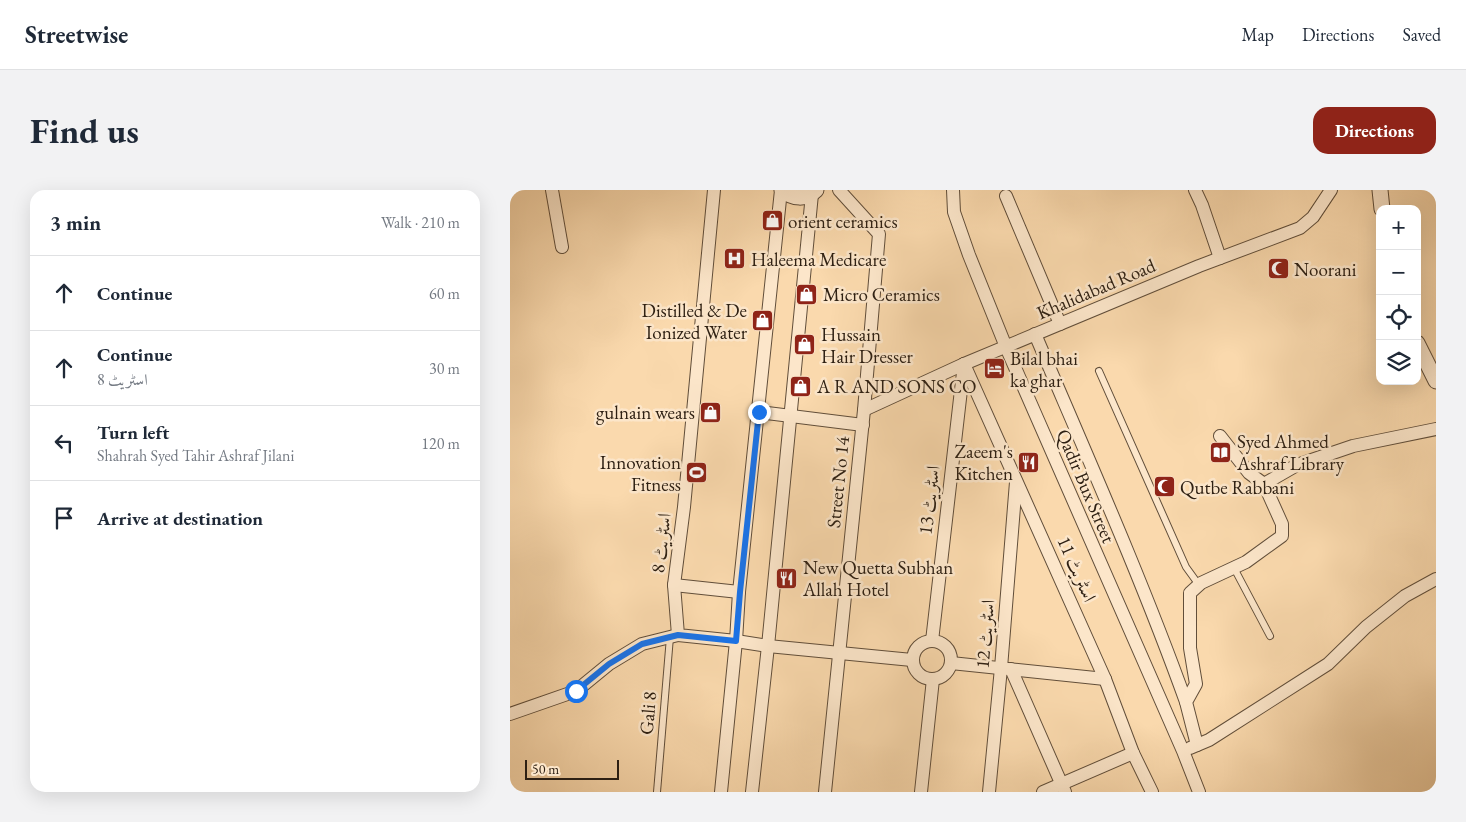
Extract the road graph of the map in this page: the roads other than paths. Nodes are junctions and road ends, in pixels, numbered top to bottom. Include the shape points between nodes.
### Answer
1 (552, 190) edge
2 (714, 190) edge
3 (781, 190) edge
4 (839, 190) edge
5 (953, 190) edge
6 (1195, 190) edge
7 (1331, 190) edge
8 (1380, 190) edge
9 (814, 192) edge
10 (1006, 196) dead end
11 (1382, 205) edge
12 (562, 247) dead end
13 (1220, 258) junction
14 (1060, 324) junction
15 (1035, 334) junction
16 (1006, 347) junction
17 (1421, 349) edge
18 (964, 364) junction
19 (1432, 365) edge
20 (1099, 371) dead end
21 (1436, 381) edge
22 (864, 410) junction
23 (759, 412) junction
24 (790, 416) junction
25 (863, 425) junction
26 (1436, 428) edge
27 (1220, 436) dead end
28 (1016, 480) junction
29 (1264, 484) junction
30 (1234, 568) junction
31 (1436, 579) edge
32 (674, 585) junction
33 (1199, 585) junction
34 (740, 592) junction
35 (674, 636) junction
36 (1270, 636) dead end
37 (736, 641) junction
38 (932, 641) junction
39 (768, 646) junction
40 (840, 653) junction
41 (912, 660) junction
42 (951, 663) junction
43 (1006, 669) junction
44 (1105, 678) junction
45 (933, 679) junction
46 (1186, 702) junction
47 (510, 714) edge
48 (1197, 745) junction
49 (1183, 751) junction
50 (1133, 752) junction
51 (1064, 788) edge
52 (657, 792) edge
53 (721, 792) edge
54 (752, 792) edge
55 (825, 792) edge
56 (921, 792) edge
57 (989, 792) edge
58 (1043, 792) edge
59 (1152, 792) edge
60 (1199, 792) edge

1 - 12 street
2 - 32 street, اسٹریٹ 8
3 - 9 street via 795,197
3 - 23 street
4 - 22 street, Street No 14 via 880,234
5 - 16 street, Qadir Bux Street via 954,212
6 - 13 street
7 - 13 street, Khalidabad Road via 1313,217 1300,228
8 - 11 street
9 - 24 street
10 - 14 street
13 - 14 street, Khalidabad Road
14 - 15 street, Khalidabad Road
15 - 16 street, Khalidabad Road
15 - 46 street
16 - 18 street, Khalidabad Road
16 - 49 street, Qadir Bux Street
17 - 19 street
18 - 22 street, Khalidabad Road
18 - 28 street, اسٹریٹ 11
18 - 38 street, اسٹریٹ 13
19 - 21 street
20 - 33 lane via 1186,567
22 - 25 street, Street No 14
23 - 24 street
23 - 34 street
24 - 25 street
24 - 39 street
25 - 40 street, Street No 14
26 - 29 street via 1352,446 1297,465
27 - 29 street via 1249,473
28 - 43 street, اسٹریٹ 12
28 - 44 street, اسٹریٹ 11
29 - 30 street via 1282,524 1282,536
30 - 33 street
30 - 36 lane
31 - 48 street via 1405,596 1366,627 1328,664
32 - 34 street
32 - 35 street, اسٹریٹ 8
33 - 46 street via 1190,594 1190,648 1196,684
34 - 37 street
35 - 37 street
35 - 47 street via 642,644 609,664 576,691
35 - 52 lane, Gali 8
37 - 39 street
37 - 53 street
38 - 41 street via 917,648
38 - 42 street via 948,650
39 - 40 street
39 - 54 street
40 - 41 street
40 - 55 street, Street No 14
41 - 45 street via 918,674
42 - 43 street
42 - 45 street via 946,673
43 - 44 street
43 - 51 street
43 - 57 street, اسٹریٹ 12
44 - 50 street, اسٹریٹ 11
45 - 56 street
46 - 48 street
48 - 49 street
49 - 60 street, Qadir Bux Street
50 - 51 street
50 - 59 street, اسٹریٹ 11
51 - 58 street

